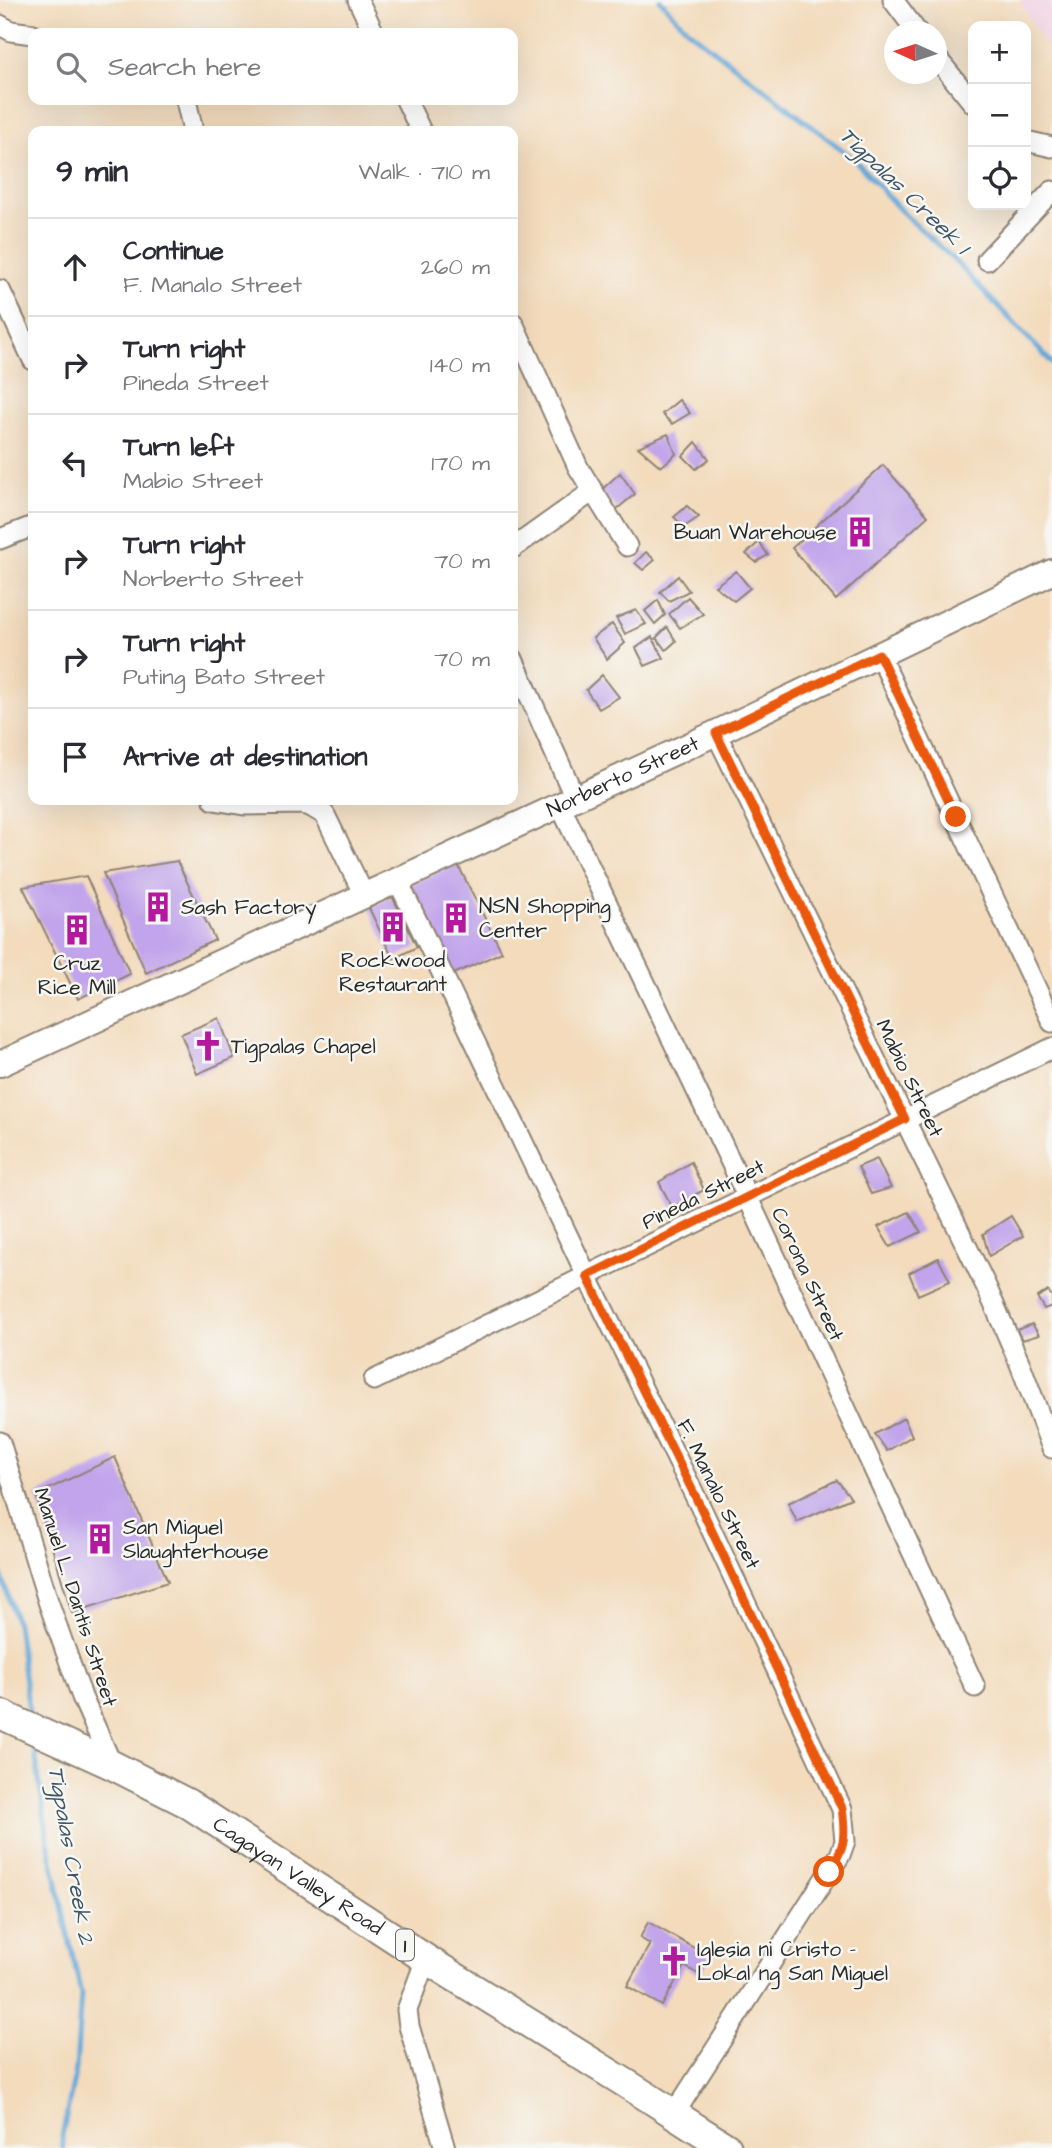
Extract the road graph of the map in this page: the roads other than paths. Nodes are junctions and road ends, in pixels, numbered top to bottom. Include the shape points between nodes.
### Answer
1 (358, 0) edge
2 (893, 0) edge
3 (909, 21) edge
4 (0, 25) edge
5 (372, 28) edge
6 (28, 33) edge
7 (947, 71) edge
8 (968, 97) edge
9 (187, 105) edge
10 (408, 105) edge
11 (192, 126) edge
12 (419, 126) edge
13 (1031, 142) edge
14 (1052, 147) edge
15 (1052, 191) edge
16 (987, 260) dead end
17 (0, 290) edge
18 (518, 334) edge
19 (28, 349) edge
20 (593, 491) junction
21 (28, 528) edge
22 (0, 539) edge
23 (518, 544) edge
24 (627, 546) dead end
25 (1052, 572) edge
26 (879, 654) junction
27 (518, 672) edge
28 (716, 733) junction
29 (568, 802) junction
30 (306, 805) edge
31 (398, 881) junction
32 (364, 895) junction
33 (1052, 1022) edge
34 (1052, 1048) edge
35 (0, 1064) edge
36 (905, 1119) junction
37 (748, 1198) junction
38 (587, 1276) junction
39 (374, 1380) dead end
40 (0, 1442) edge
41 (1052, 1448) edge
42 (975, 1687) dead end
43 (0, 1714) edge
44 (112, 1765) junction
45 (426, 1959) junction
46 (674, 2114) junction
47 (445, 2148) edge
48 (727, 2148) edge

1 - 5 street
2 - 3 street
4 - 6 street
7 - 8 street
9 - 11 street
10 - 12 street
13 - 14 street
15 - 16 street
17 - 19 street
18 - 20 street
20 - 23 street
20 - 24 street
21 - 22 street
25 - 26 main road, Norberto Street
26 - 28 main road, Norberto Street
26 - 33 street
27 - 29 street, Corona Street
28 - 29 main road, Norberto Street
28 - 36 street, Mabio Street
29 - 31 main road, Norberto Street
29 - 37 street, Corona Street
30 - 32 street via 325,815
31 - 32 main road, Norberto Street
31 - 38 street, F. Manalo Street
32 - 35 main road, Norberto Street
34 - 36 street, Pineda Street
36 - 37 street, Pineda Street
36 - 41 street, Mabio Street via 986,1286
37 - 38 street, Pineda Street
37 - 42 street, Corona Street
38 - 39 street, Pineda Street
38 - 46 street, F. Manalo Street via 842,1808 844,1825 840,1855
40 - 44 street, Manuel L. Dantis Street via 48,1601
43 - 44 highway, Cagayan Valley Road / 1
44 - 45 highway, Cagayan Valley Road / 1 via 187,1803
45 - 46 highway, Cagayan Valley Road / 1
45 - 47 street via 407,2010
46 - 48 highway, Cagayan Valley Road / 1

